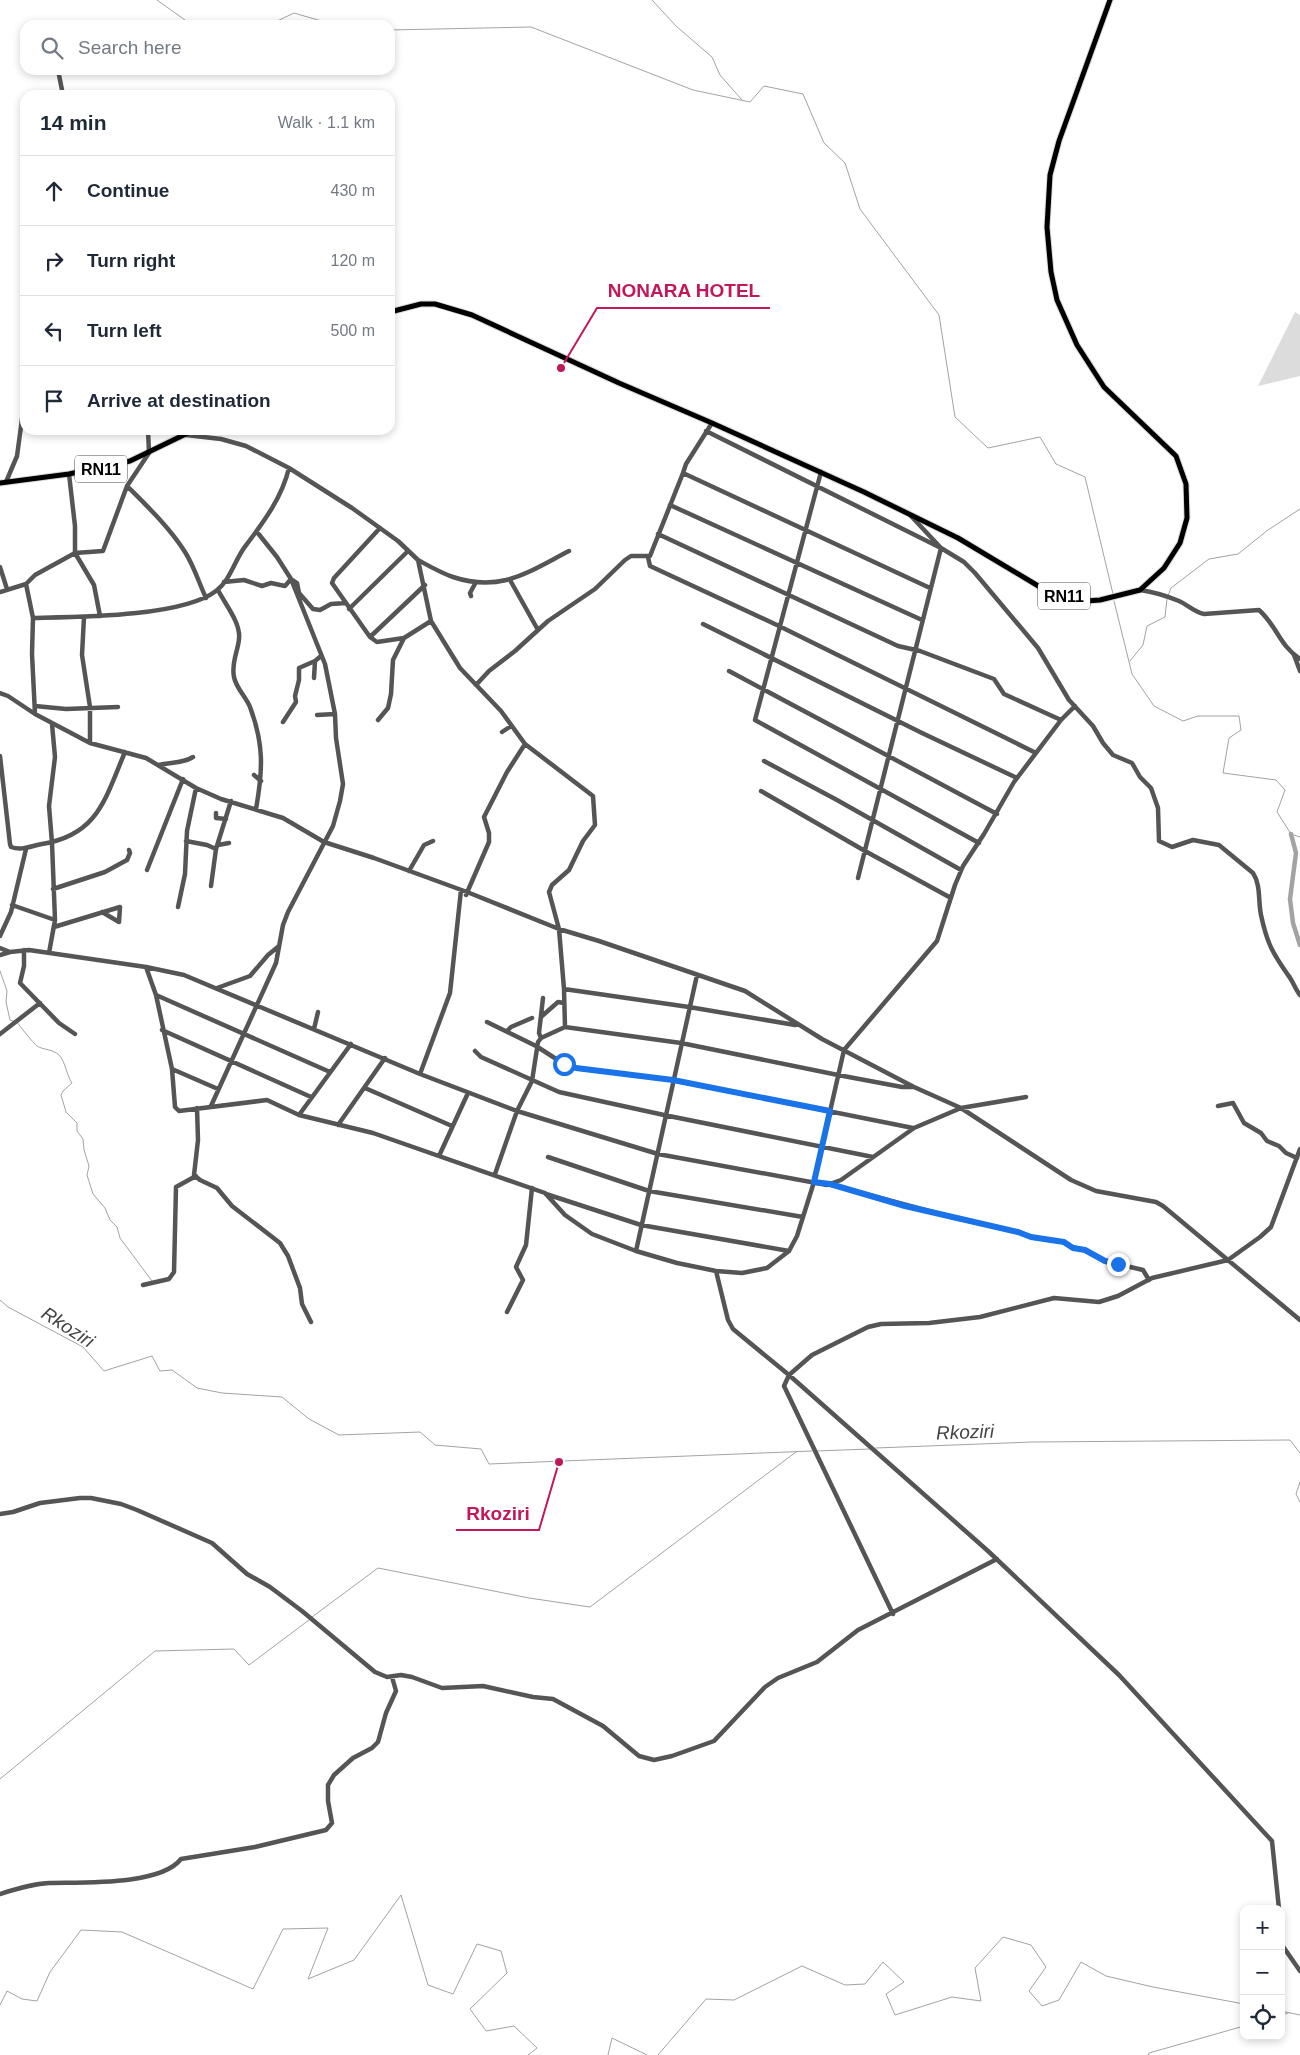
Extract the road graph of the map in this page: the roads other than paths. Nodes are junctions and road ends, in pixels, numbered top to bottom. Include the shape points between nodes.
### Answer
1 (1110, 0) edge
2 (59, 75) edge
3 (62, 90) edge
4 (395, 311) edge
5 (712, 423) junction
6 (706, 431) junction
7 (21, 435) edge
8 (148, 435) edge
9 (186, 435) joint
10 (149, 453) junction
11 (289, 468) junction
12 (821, 472) junction
13 (683, 473) junction
14 (69, 474) junction
15 (3, 482) edge
16 (127, 486) junction
17 (817, 487) junction
18 (670, 505) junction
19 (909, 514) junction
20 (380, 528) junction
21 (805, 529) junction
22 (257, 532) junction
23 (658, 534) junction
24 (941, 548) junction
25 (408, 551) junction
26 (569, 551) dead end
27 (75, 553) junction
28 (648, 557) junction
29 (418, 560) junction
30 (796, 562) junction
31 (0, 567) edge
32 (291, 579) junction
33 (510, 580) junction
34 (224, 582) junction
35 (476, 582) junction
36 (26, 584) junction
37 (425, 585) junction
38 (7, 588) junction
39 (930, 588) junction
40 (218, 590) junction
41 (1140, 590) junction
42 (0, 592) edge
43 (787, 595) junction
44 (471, 596) dead end
45 (206, 598) junction
46 (346, 603) junction
47 (349, 609) junction
48 (100, 616) junction
49 (84, 617) junction
50 (33, 618) junction
51 (922, 620) junction
52 (431, 621) junction
53 (703, 624) dead end
54 (779, 626) junction
55 (538, 630) junction
56 (370, 637) junction
57 (404, 638) junction
58 (915, 650) junction
59 (1294, 655) junction
60 (321, 656) junction
61 (771, 658) junction
62 (1300, 659) edge
63 (315, 661) junction
64 (728, 671) dead end
65 (1300, 672) edge
66 (314, 678) dead end
67 (476, 685) junction
68 (763, 688) junction
69 (905, 689) junction
70 (0, 693) edge
71 (35, 706) junction
72 (1075, 706) junction
73 (90, 707) junction
74 (118, 707) dead end
75 (35, 714) junction
76 (335, 714) junction
77 (317, 715) dead end
78 (378, 720) dead end
79 (897, 720) junction
80 (1061, 720) junction
81 (283, 722) dead end
82 (52, 724) junction
83 (512, 726) junction
84 (502, 732) dead end
85 (90, 743) junction
86 (525, 744) junction
87 (124, 752) junction
88 (1036, 753) junction
89 (889, 755) junction
90 (0, 756) edge
91 (193, 758) dead end
92 (764, 761) dead end
93 (159, 765) junction
94 (254, 776) dead end
95 (1017, 778) junction
96 (182, 779) junction
97 (261, 781) junction
98 (196, 788) junction
99 (880, 790) junction
100 (761, 791) dead end
101 (231, 801) junction
102 (256, 808) junction
103 (216, 813) dead end
104 (996, 814) junction
105 (226, 820) junction
106 (872, 820) junction
107 (186, 841) junction
108 (433, 841) dead end
109 (52, 842) junction
110 (324, 842) junction
111 (228, 843) dead end
112 (979, 843) junction
113 (217, 846) junction
114 (26, 849) junction
115 (130, 850) dead end
116 (865, 851) junction
117 (147, 870) dead end
118 (409, 870) junction
119 (961, 870) junction
120 (858, 878) dead end
121 (211, 886) dead end
122 (53, 889) junction
123 (465, 892) junction
124 (951, 898) junction
125 (12, 905) junction
126 (178, 907) dead end
127 (102, 912) dead end
128 (55, 920) junction
129 (54, 927) junction
130 (559, 929) junction
131 (0, 936) edge
132 (279, 946) junction
133 (0, 948) edge
134 (24, 950) junction
135 (10, 952) junction
136 (49, 953) junction
137 (0, 955) edge
138 (146, 967) junction
139 (697, 975) junction
140 (217, 988) junction
141 (564, 989) junction
142 (583, 992) junction
143 (156, 995) junction
144 (1300, 995) edge
145 (543, 998) dead end
146 (583, 998) dead end
147 (40, 1003) junction
148 (564, 1003) junction
149 (256, 1005) junction
150 (689, 1007) junction
151 (318, 1012) dead end
152 (532, 1018) dead end
153 (540, 1018) junction
154 (487, 1022) dead end
155 (798, 1026) junction
156 (565, 1027) junction
157 (314, 1029) junction
158 (162, 1030) junction
159 (507, 1031) junction
160 (243, 1032) junction
161 (0, 1034) edge
162 (75, 1034) dead end
163 (541, 1038) junction
164 (681, 1043) junction
165 (351, 1044) junction
166 (536, 1046) junction
167 (844, 1050) junction
168 (475, 1051) dead end
169 (385, 1058) junction
170 (231, 1061) junction
171 (172, 1069) junction
172 (330, 1072) junction
173 (420, 1074) junction
174 (838, 1075) junction
175 (673, 1080) junction
176 (532, 1081) junction
177 (914, 1087) junction
178 (365, 1088) junction
179 (218, 1089) junction
180 (468, 1092) junction
181 (310, 1097) junction
182 (1026, 1097) dead end
183 (212, 1106) junction
184 (1218, 1106) dead end
185 (197, 1108) junction
186 (961, 1108) junction
187 (516, 1111) junction
188 (830, 1111) junction
189 (299, 1115) junction
190 (664, 1115) junction
191 (338, 1124) junction
192 (452, 1126) junction
193 (914, 1128) junction
194 (822, 1146) junction
195 (1300, 1148) edge
196 (658, 1154) junction
197 (439, 1156) junction
198 (548, 1157) dead end
199 (872, 1157) junction
200 (1297, 1158) junction
201 (495, 1174) junction
202 (196, 1176) junction
203 (814, 1182) junction
204 (830, 1184) junction
205 (532, 1188) junction
206 (649, 1191) junction
207 (545, 1193) junction
208 (803, 1217) junction
209 (641, 1225) junction
210 (636, 1251) junction
211 (789, 1251) junction
212 (1228, 1260) junction
213 (716, 1271) junction
214 (1149, 1280) junction
215 (143, 1285) dead end
216 (507, 1312) dead end
217 (1300, 1320) edge
218 (311, 1322) dead end
219 (789, 1375) junction
220 (0, 1514) edge
221 (997, 1559) junction
222 (892, 1614) junction
223 (392, 1677) junction
224 (0, 1894) edge
225 (1279, 1905) edge
226 (1285, 1949) edge
227 (1300, 1971) edge

1 - 41 main road, RN11 via 1059,141 1049,182 1047,227 1057,300 1077,345 1104,387 1176,456 1186,484 1187,518 1180,543 1164,568
2 - 3 street
4 - 5 main road, RN11 via 435,304 472,314
5 - 6 street
5 - 12 main road, RN11
6 - 13 street
6 - 17 street
7 - 15 street via 15,463
8 - 10 street
9 - 10 main road, RN11
9 - 11 street via 246,446
10 - 14 main road, RN11 via 130,462
10 - 16 street
11 - 20 street
11 - 22 street via 281,493
12 - 17 street
12 - 19 main road, RN11
13 - 18 street
13 - 21 street
14 - 15 main road, RN11
14 - 27 street
16 - 27 street via 105,549
16 - 45 street via 180,545
17 - 21 street
17 - 24 street
18 - 23 street
18 - 30 street
19 - 24 street
19 - 41 main road, RN11 via 958,538 1045,590 1086,601
20 - 25 street
20 - 46 street via 333,580
21 - 30 street
21 - 39 street
22 - 32 street
22 - 34 street via 245,545
23 - 28 street
23 - 43 street
24 - 39 street
24 - 72 street via 976,573 1038,648 1068,700
25 - 29 street
25 - 47 street
26 - 33 street
27 - 36 street via 35,575
27 - 48 street via 94,585
28 - 54 street via 650,566
28 - 55 street via 631,556 595,589
29 - 35 street via 452,577
29 - 37 street
30 - 43 street
30 - 51 street
31 - 38 street
32 - 34 street via 285,586 271,583 262,586 244,580
32 - 46 street via 297,582 300,593 313,609
32 - 60 street
33 - 35 street
33 - 55 street
34 - 40 street
35 - 44 street
36 - 38 street
36 - 50 street
37 - 52 street
37 - 56 street
38 - 42 street
39 - 51 street
40 - 45 street
40 - 97 street via 238,631 234,677 256,723 262,751
41 - 59 street via 1163,595 1204,614 1259,610
43 - 54 street
43 - 58 street via 898,646
45 - 48 street via 178,607
46 - 47 street
47 - 56 street
48 - 49 street
49 - 50 street
49 - 73 street via 82,655
50 - 71 street
51 - 58 street
52 - 57 street
52 - 67 street via 460,668
53 - 61 street
54 - 61 street
54 - 69 street
55 - 67 street
56 - 57 street via 377,642
57 - 78 street via 393,660 388,708
58 - 69 street
58 - 80 street via 994,679 1004,694
59 - 62 street
59 - 65 street
60 - 63 street
60 - 76 street
61 - 68 street
61 - 79 street
63 - 66 street
63 - 81 street via 299,668 296,702
64 - 68 street
67 - 83 street
68 - 89 street
68 - 99 street via 755,720
69 - 79 street
69 - 88 street
70 - 75 street
71 - 73 street
71 - 75 street
72 - 80 street
72 - 144 street via 1113,755 1132,763 1151,788 1158,808 1159,841 1172,847 1193,840 1219,845 1252,873 1256,879 1260,913 1269,945
73 - 74 street
73 - 85 street
75 - 82 street
76 - 77 street
76 - 110 street via 343,784 333,826
79 - 89 street
79 - 95 street
80 - 88 street
82 - 85 street
82 - 109 street via 55,757 49,806
83 - 84 street
83 - 86 street
85 - 87 street
86 - 123 street via 484,817 489,842
86 - 130 street via 593,796 596,825 583,841 568,870 550,888
87 - 93 street
87 - 109 street via 101,808 76,834
88 - 95 street
89 - 99 street
89 - 104 street
90 - 114 street via 10,844
91 - 93 street via 186,762
92 - 106 street
93 - 96 street
94 - 97 street
95 - 104 street
96 - 98 street
96 - 117 street
97 - 102 street
98 - 101 street
98 - 107 street
99 - 106 street
99 - 112 street
100 - 116 street
101 - 102 street
101 - 105 street
102 - 110 street via 283,818
103 - 105 street via 216,818
104 - 112 street
105 - 113 street
106 - 116 street
106 - 119 street
107 - 113 street
107 - 126 street via 185,874
108 - 118 street via 424,844
109 - 114 street
109 - 122 street
110 - 118 street
110 - 132 street via 288,912
111 - 113 street
112 - 119 street
113 - 121 street via 212,855
114 - 125 street
115 - 122 street via 127,860 105,872
116 - 120 street
116 - 124 street
118 - 123 street
119 - 124 street
122 - 128 street
123 - 130 street
123 - 173 street via 450,993
124 - 167 street via 936,941
125 - 128 street
125 - 131 street
127 - 129 street
128 - 129 street
129 - 136 street
130 - 139 street
130 - 141 street
132 - 140 street via 250,976
132 - 149 street via 276,963
133 - 135 street
134 - 135 street
134 - 136 street
134 - 147 street via 20,983
135 - 137 street
136 - 138 street
138 - 140 street via 184,974
138 - 143 street
139 - 150 street
139 - 155 street via 745,991
140 - 149 street
141 - 142 street
141 - 148 street
142 - 146 street
142 - 150 street
143 - 158 street
143 - 160 street
145 - 153 street
147 - 161 street
147 - 162 street
148 - 153 street via 558,1002
148 - 156 street
149 - 157 street
149 - 160 street
150 - 155 street
150 - 164 street
151 - 157 street
152 - 159 street
153 - 163 street
154 - 159 street
155 - 167 street
156 - 163 street
156 - 164 street
157 - 165 street
158 - 170 street
158 - 171 street
159 - 166 street
160 - 170 street
160 - 172 street
163 - 166 street
164 - 174 street
164 - 175 street
165 - 169 street
165 - 172 street
166 - 175 street via 559,1062 576,1068
166 - 176 street
167 - 174 street
167 - 177 street
168 - 176 street via 481,1057
169 - 173 street
169 - 178 street
170 - 179 street
170 - 181 street
171 - 179 street
171 - 185 street via 175,1107 180,1111
172 - 181 street
173 - 180 street
174 - 177 street
174 - 188 street
175 - 188 street
175 - 190 street
176 - 187 street
176 - 190 street via 559,1092
177 - 186 street
178 - 191 street
178 - 192 street
179 - 183 street
180 - 187 street
180 - 192 street
181 - 189 street
182 - 186 street
183 - 185 street
183 - 189 street via 264,1099
184 - 200 street via 1233,1103 1244,1123 1280,1146 1286,1154
185 - 202 street
186 - 193 street
186 - 212 street via 1084,1187 1159,1204
187 - 196 street
187 - 201 street
188 - 193 street
188 - 194 street
189 - 191 street
190 - 194 street
190 - 196 street
191 - 197 street
192 - 197 street
193 - 199 street
194 - 199 street
194 - 203 street
195 - 200 street
196 - 203 street
196 - 206 street
197 - 201 street
198 - 206 street
199 - 204 street via 841,1180
200 - 212 street via 1271,1227
201 - 205 street
202 - 215 street via 176,1187 174,1272 169,1279
202 - 218 street via 217,1188 232,1206 280,1244 288,1256 300,1288 302,1304
203 - 204 street
203 - 208 street
204 - 214 street via 950,1217 1064,1242 1105,1261 1143,1270
205 - 207 street
205 - 216 street via 526,1245 516,1267 523,1280
206 - 208 street
206 - 209 street
207 - 209 street
207 - 210 street via 565,1215 592,1234
208 - 211 street
209 - 210 street
209 - 211 street
210 - 213 street
211 - 213 street via 760,1270 742,1273
212 - 214 street
212 - 217 street
213 - 219 street via 730,1325
214 - 219 street via 1099,1302 1054,1298 980,1317 868,1327 812,1355
219 - 221 street
219 - 222 street via 784,1386
220 - 223 street via 40,1503 78,1498 92,1498 137,1510 212,1543 247,1574 302,1611 375,1672
221 - 222 street
221 - 225 street via 1119,1674 1272,1841
222 - 223 street via 854,1632 817,1662 765,1687 709,1744 654,1760 639,1756 603,1726 553,1698 483,1686 442,1688 412,1676 401,1674
223 - 224 street via 396,1691 378,1742 353,1758 328,1785 332,1823 326,1830 255,1847 181,1859 173,1868 122,1881 47,1883
226 - 227 street

